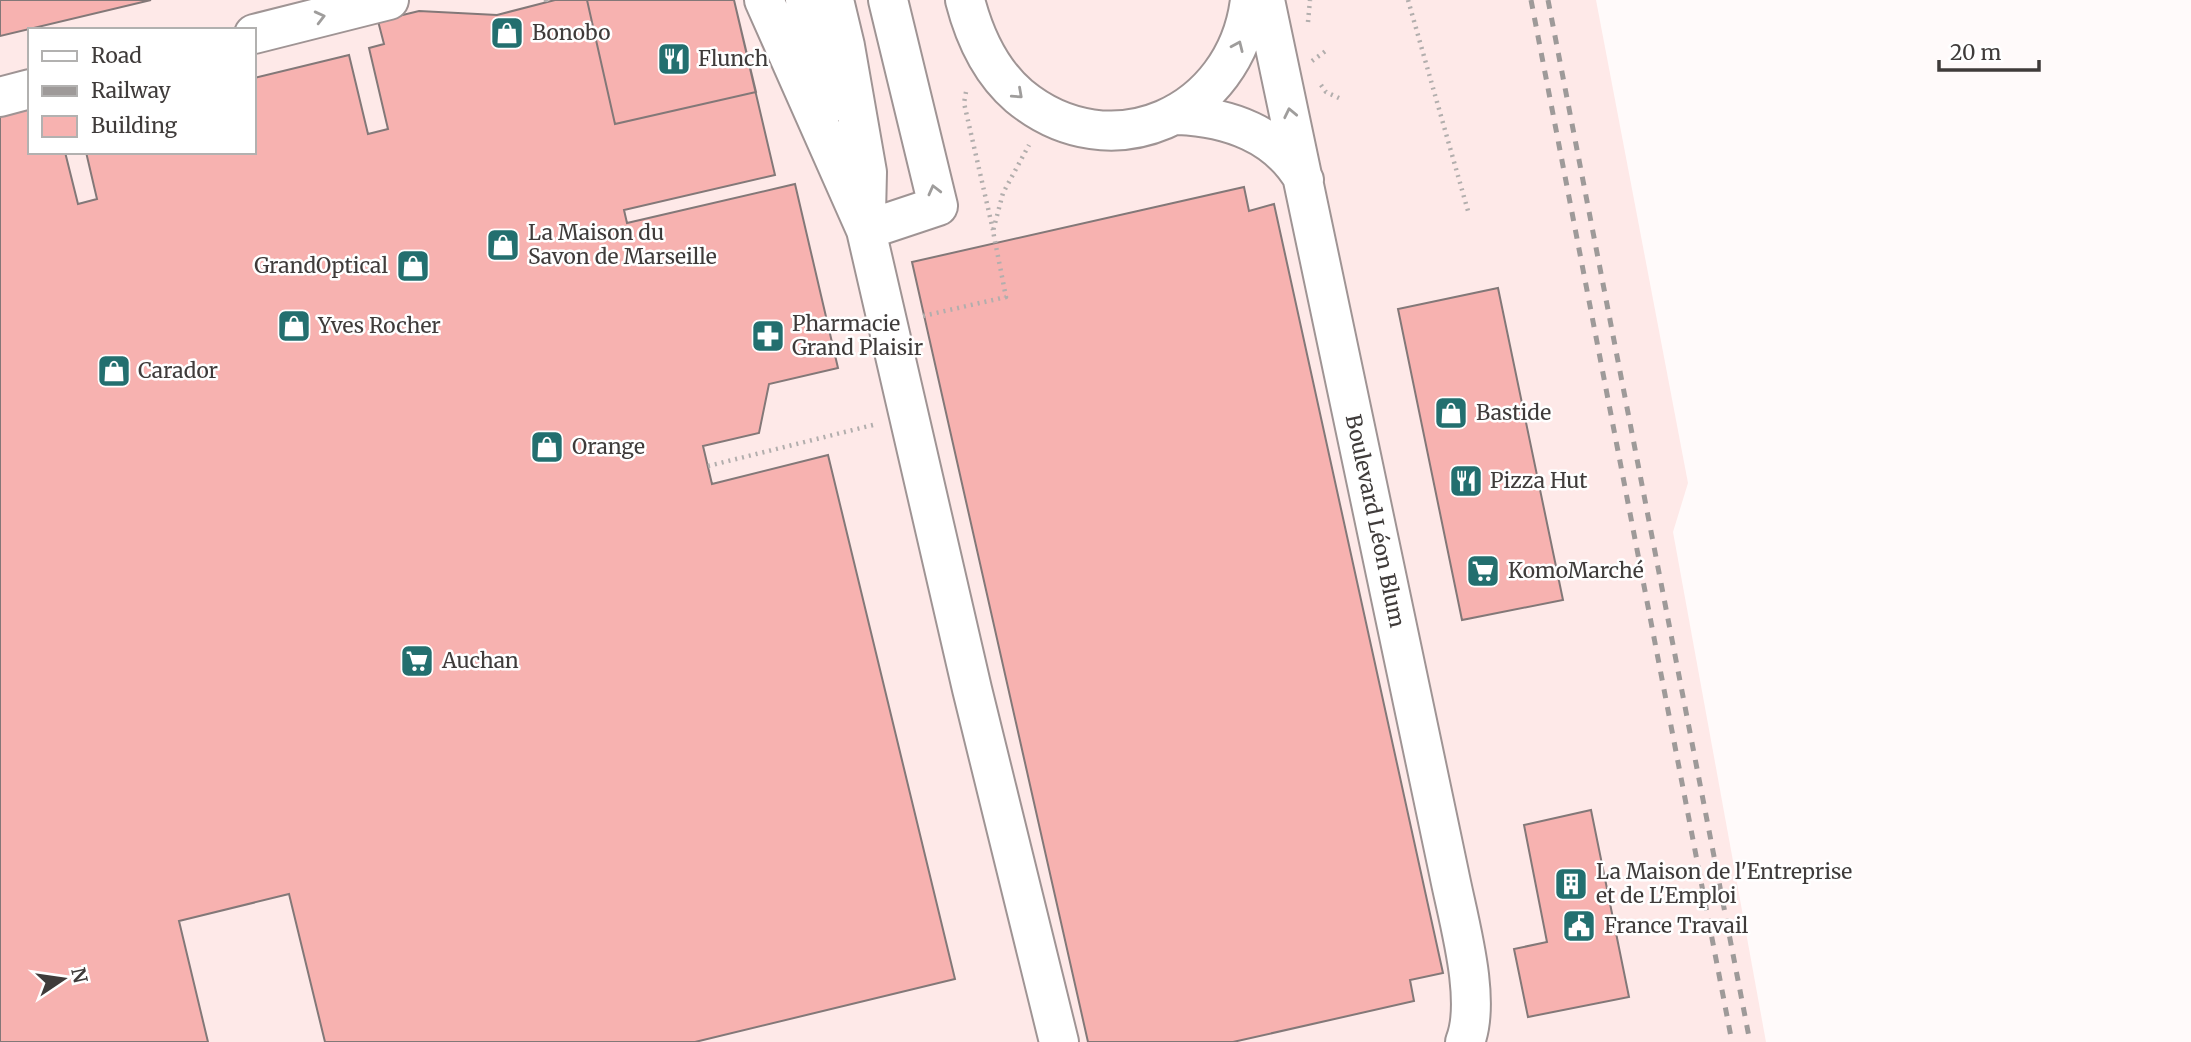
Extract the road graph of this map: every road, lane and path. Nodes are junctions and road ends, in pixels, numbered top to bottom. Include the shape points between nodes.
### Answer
1 (389, 0) edge
2 (764, 0) edge
3 (804, 0) edge
4 (834, 0) edge
5 (888, 0) edge
6 (965, 0) edge
7 (1250, 0) edge
8 (1265, 0) edge
9 (1408, 0) edge
10 (256, 33) edge
11 (978, 40) junction
12 (1327, 50) dead end
13 (1309, 63) dead end
14 (28, 90) edge
15 (0, 97) edge
16 (1178, 115) junction
17 (1032, 138) dead end
18 (867, 172) junction
19 (1304, 180) junction
20 (1468, 211) dead end
21 (866, 230) junction
22 (993, 231) junction
23 (916, 317) dead end
24 (901, 379) junction
25 (708, 466) dead end
26 (1059, 1042) edge
27 (1465, 1042) edge

10 -> 1 street
2 - 21 street
3 - 18 street via 823,74
4 - 18 street
21 -> 5 street via 938,206
6 - 11 street
16 -> 7 street via 1209,89 1229,64 1245,29
19 -> 8 street, Boulevard Léon Blum
9 - 20 path
11 -> 16 street via 1017,94 1057,119 1116,130
11 - 22 path via 964,103
12 - 13 path
14 - 15 street
16 - 19 street via 1218,119 1248,129 1281,152
17 - 22 path via 1003,193
18 - 21 street
19 - 27 street, Boulevard Léon Blum via 1444,843 1472,993
21 - 24 street
22 - 23 path via 1006,297
24 - 25 path via 888,421
24 - 26 street

